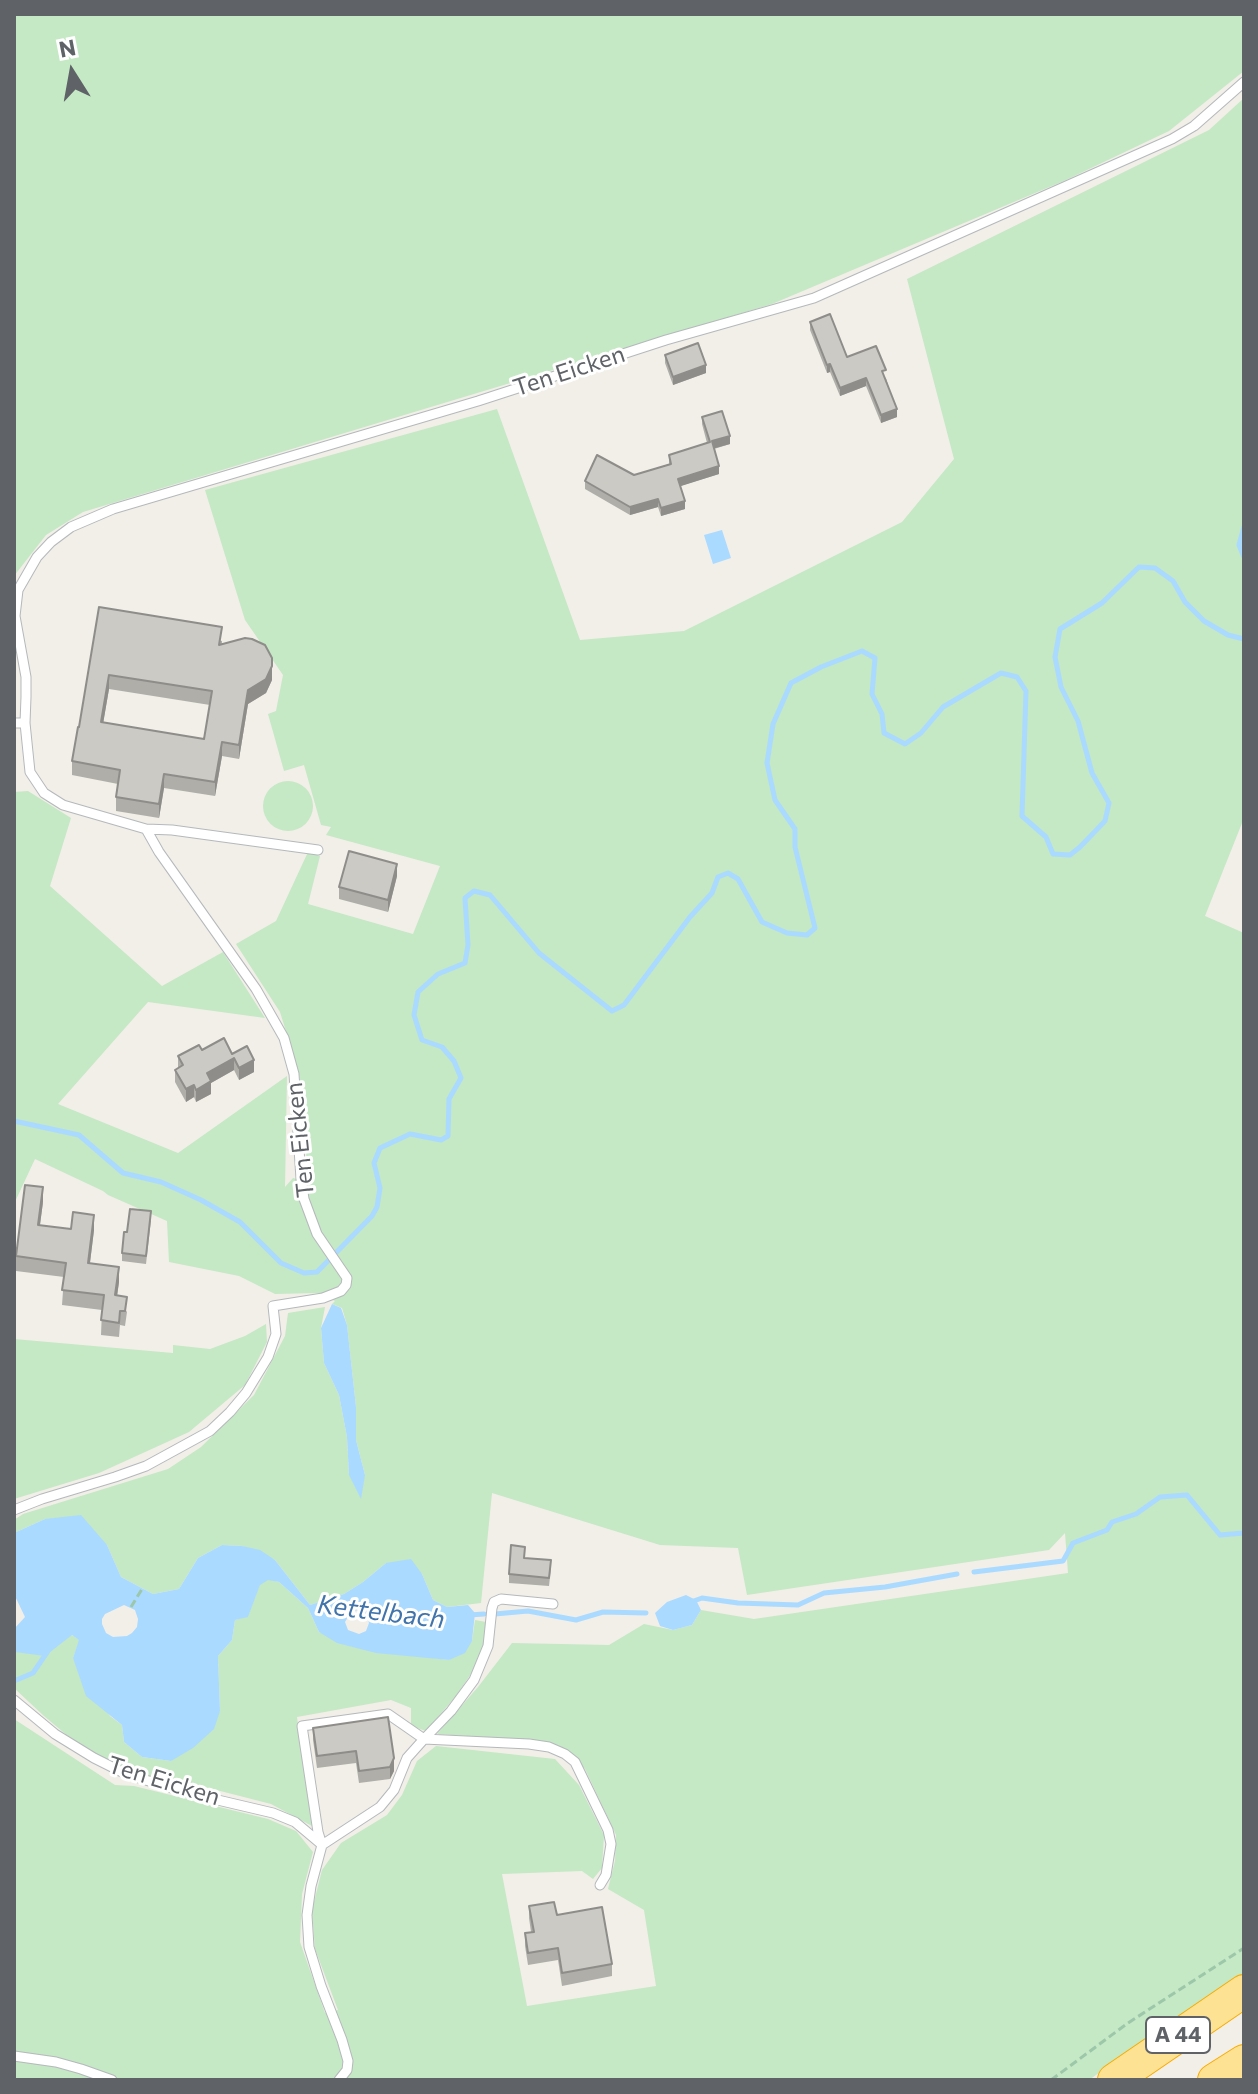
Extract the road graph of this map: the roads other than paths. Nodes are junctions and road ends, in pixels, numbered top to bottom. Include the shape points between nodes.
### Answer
1 (1244, 82) edge
2 (19, 723) edge
3 (146, 829) junction
4 (318, 850) dead end
5 (14, 1510) edge
6 (553, 1604) dead end
7 (14, 1700) edge
8 (424, 1739) junction
9 (322, 1845) junction
10 (600, 1885) dead end
11 (1244, 1991) edge
12 (14, 2056) edge
13 (1244, 2061) edge
14 (112, 2080) edge
15 (339, 2080) edge
16 (1114, 2080) edge
17 (1214, 2080) edge

1 - 2 lane, Ten Eicken via 1172,139 814,298 125,505 71,527 37,557 18,590 15,616 26,677
2 - 3 lane, Ten Eicken via 30,772 44,793 63,805
3 - 4 lane, Ten Eicken
3 - 5 lane, Ten Eicken via 284,1038 295,1085 304,1199 346,1285 323,1298 273,1306 276,1334 268,1357 246,1393 210,1431 146,1466
6 - 8 lane via 494,1602 488,1646 474,1680
7 - 9 lane, Ten Eicken via 55,1734 126,1774 273,1813 295,1822
8 - 9 lane via 380,1807
8 - 9 lane via 388,1714 302,1726
8 - 10 lane via 549,1747 575,1762 611,1844
9 - 15 lane via 307,1932 346,2051 347,2070
11 - 16 highway, A 44
12 - 14 lane via 56,2062
13 - 17 highway, A 44

